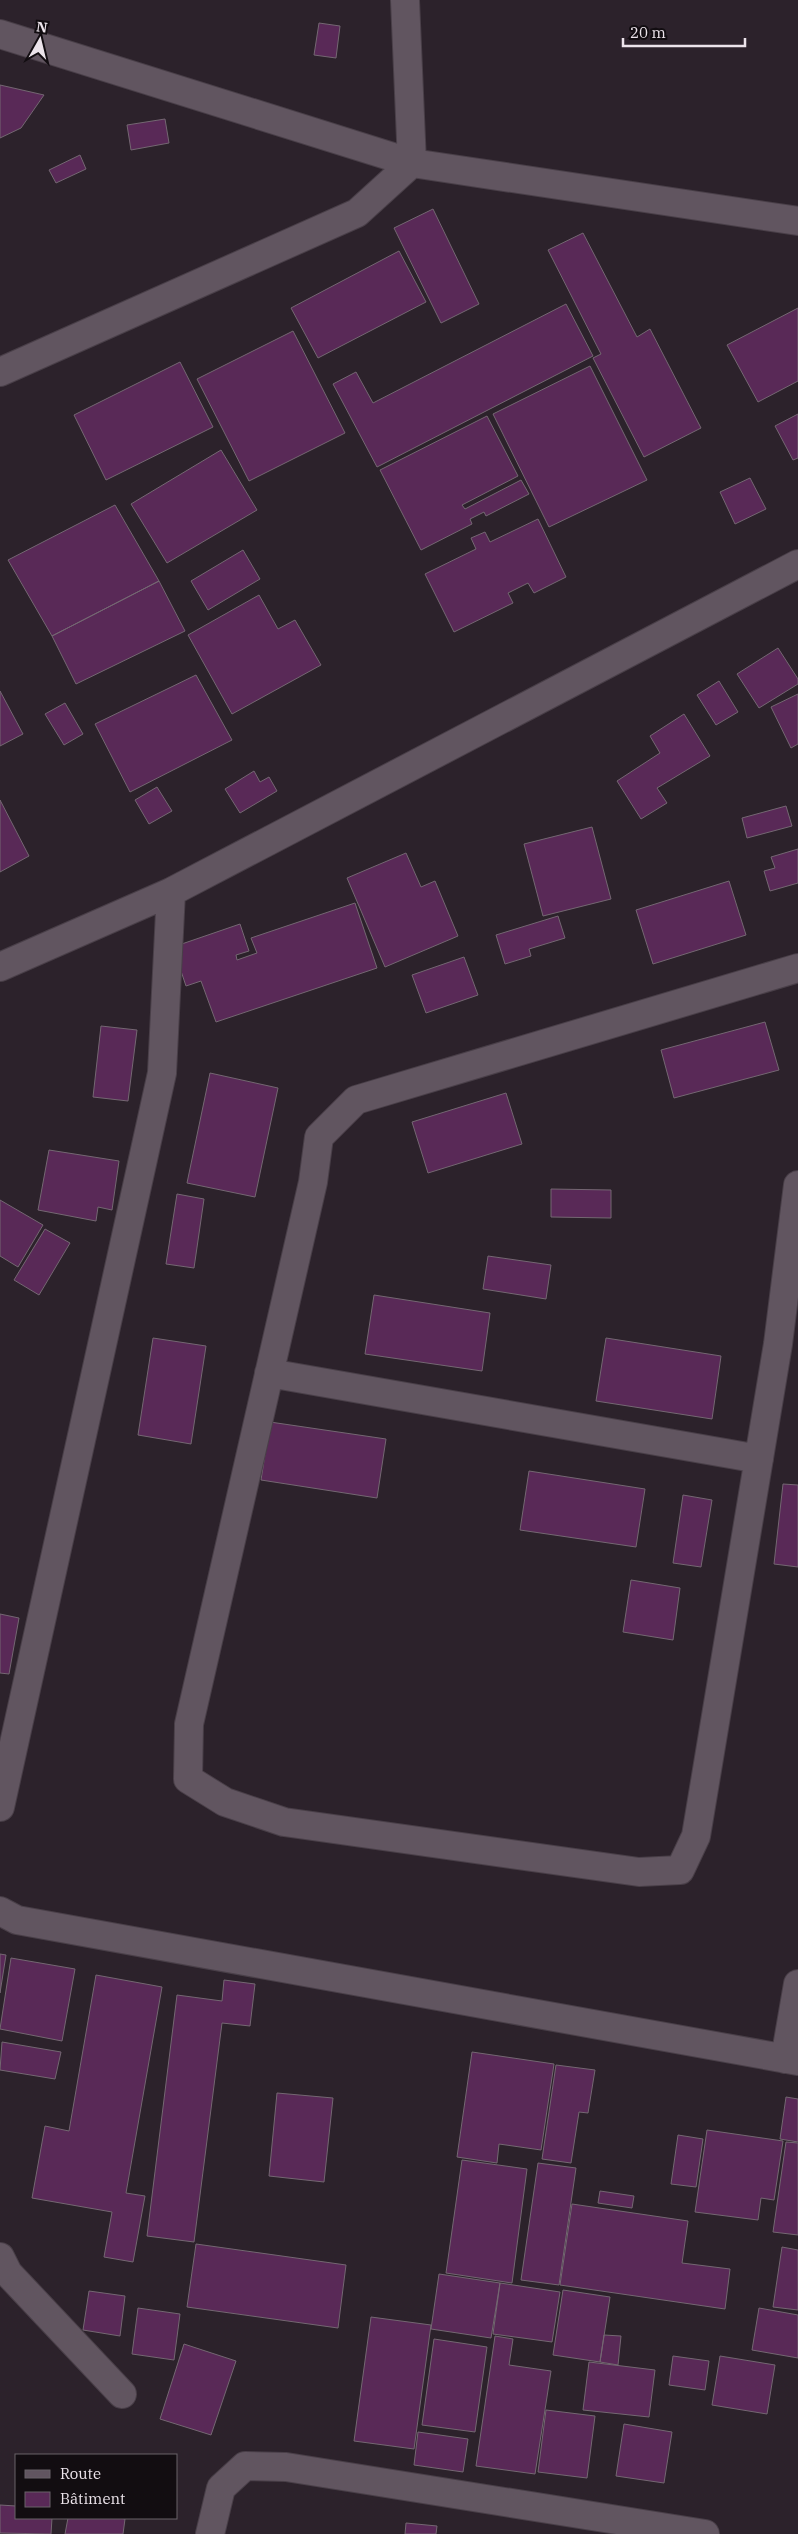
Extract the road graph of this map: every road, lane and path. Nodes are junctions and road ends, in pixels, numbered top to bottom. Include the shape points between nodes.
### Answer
1 (405, 0) edge
2 (0, 34) edge
3 (412, 163) junction
4 (798, 221) edge
5 (0, 372) edge
6 (798, 564) edge
7 (171, 892) junction
8 (0, 967) edge
9 (798, 968) edge
10 (798, 1185) edge
11 (788, 1346) edge
12 (269, 1373) junction
13 (759, 1459) junction
14 (0, 1807) edge
15 (0, 1911) edge
16 (798, 1984) edge
17 (791, 2060) edge
18 (0, 2258) edge
19 (122, 2394) dead end
20 (210, 2534) edge
21 (705, 2534) edge

1 - 3 street
2 - 3 street
3 - 4 street
3 - 5 street via 357,213
6 - 7 street
7 - 8 street
7 - 14 street via 162,1073
9 - 12 street via 356,1100 319,1137
10 - 11 street
11 - 13 street
12 - 13 street
12 - 13 street via 189,1724 188,1779 225,1802 284,1822 639,1872 680,1870 696,1836
15 - 17 street via 17,1920
16 - 17 street
18 - 19 street via 8,2273
20 - 21 street via 221,2488 245,2466 286,2466

